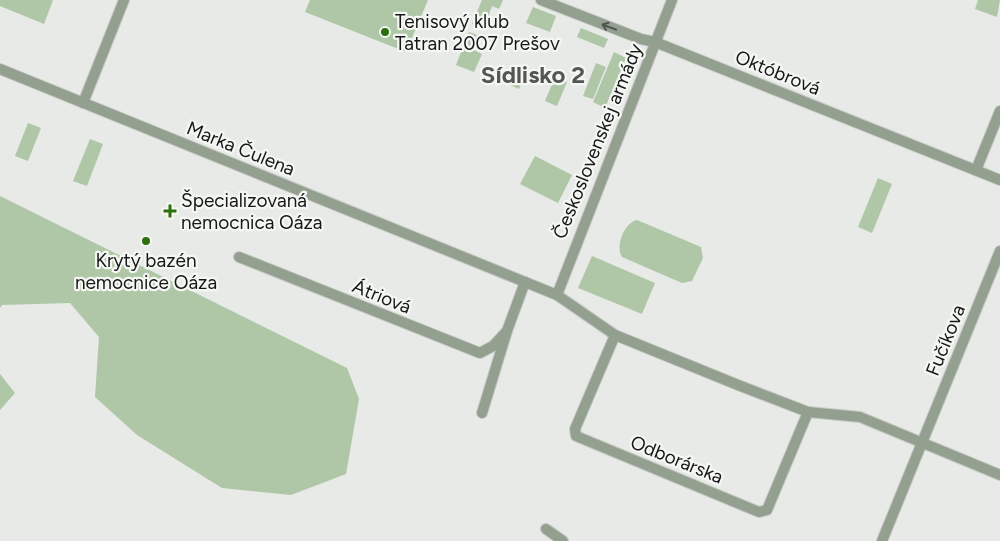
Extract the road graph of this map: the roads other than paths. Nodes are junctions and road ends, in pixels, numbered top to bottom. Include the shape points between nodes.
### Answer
1 (124, 0) edge
2 (541, 0) edge
3 (672, 0) edge
4 (656, 42) junction
5 (0, 69) edge
6 (83, 103) junction
7 (1000, 111) edge
8 (976, 170) junction
9 (1000, 180) edge
10 (1000, 251) edge
11 (239, 257) dead end
12 (525, 282) junction
13 (557, 295) junction
14 (507, 331) junction
15 (615, 335) junction
16 (482, 412) dead end
17 (808, 412) junction
18 (923, 443) junction
19 (1000, 475) edge
20 (546, 529) dead end
21 (563, 541) edge
22 (882, 541) edge

1 - 6 street
4 -> 2 street, Októbrová
3 - 4 street, Československej armády
4 - 8 street, Októbrová
4 - 13 street, Československej armády
5 - 6 street, Marka Čulena
6 - 12 street, Marka Čulena
7 - 8 street
8 - 9 street, Októbrová
10 - 18 street, Fučíkova
11 - 14 street, Átriová via 480,353 493,346
12 - 13 street
12 - 14 street
13 - 15 street
14 - 16 street
15 - 17 street
15 - 17 street, Odborárska via 575,429 576,436 759,512 767,510
17 - 18 street via 860,417
18 - 19 street
18 - 22 street, Fučíkova
20 - 21 street

